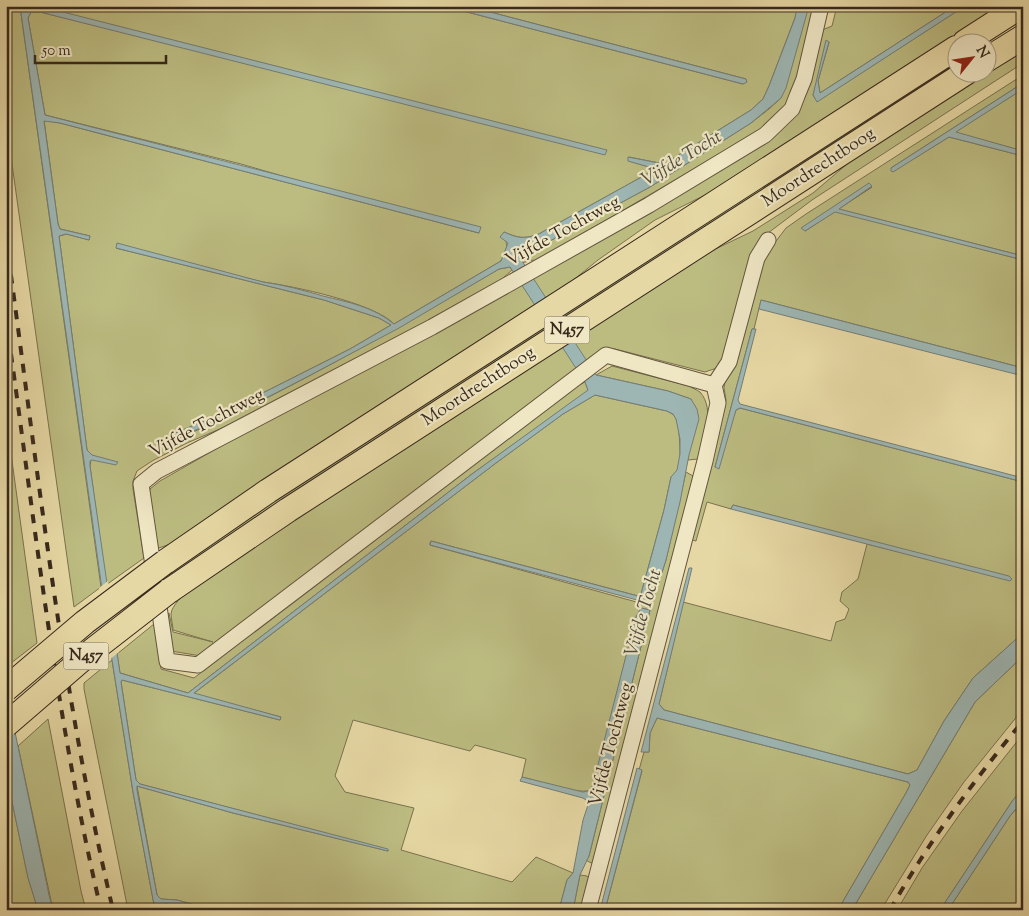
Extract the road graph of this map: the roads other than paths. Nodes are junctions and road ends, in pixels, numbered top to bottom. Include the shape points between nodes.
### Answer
1 (821, 6) edge
2 (1021, 6) edge
3 (981, 32) edge
4 (1023, 37) edge
5 (946, 54) edge
6 (996, 54) edge
7 (951, 82) edge
8 (768, 240) dead end
9 (714, 385) junction
10 (6, 689) edge
11 (6, 725) edge
12 (588, 910) edge

1 - 9 street, Vijfde Tochtweg via 804,79 792,109 765,135 649,205 440,322 157,470 141,484 167,661 198,666 606,355
2 - 3 main road
4 - 6 main road
5 - 10 main road, Moordrechtboog / N457, bridge via 268,491 85,622
7 - 11 main road, Moordrechtboog / N457, bridge via 288,510 169,591 93,650
8 - 9 street via 757,258 729,362
9 - 12 street, Vijfde Tochtweg via 718,403 705,461

